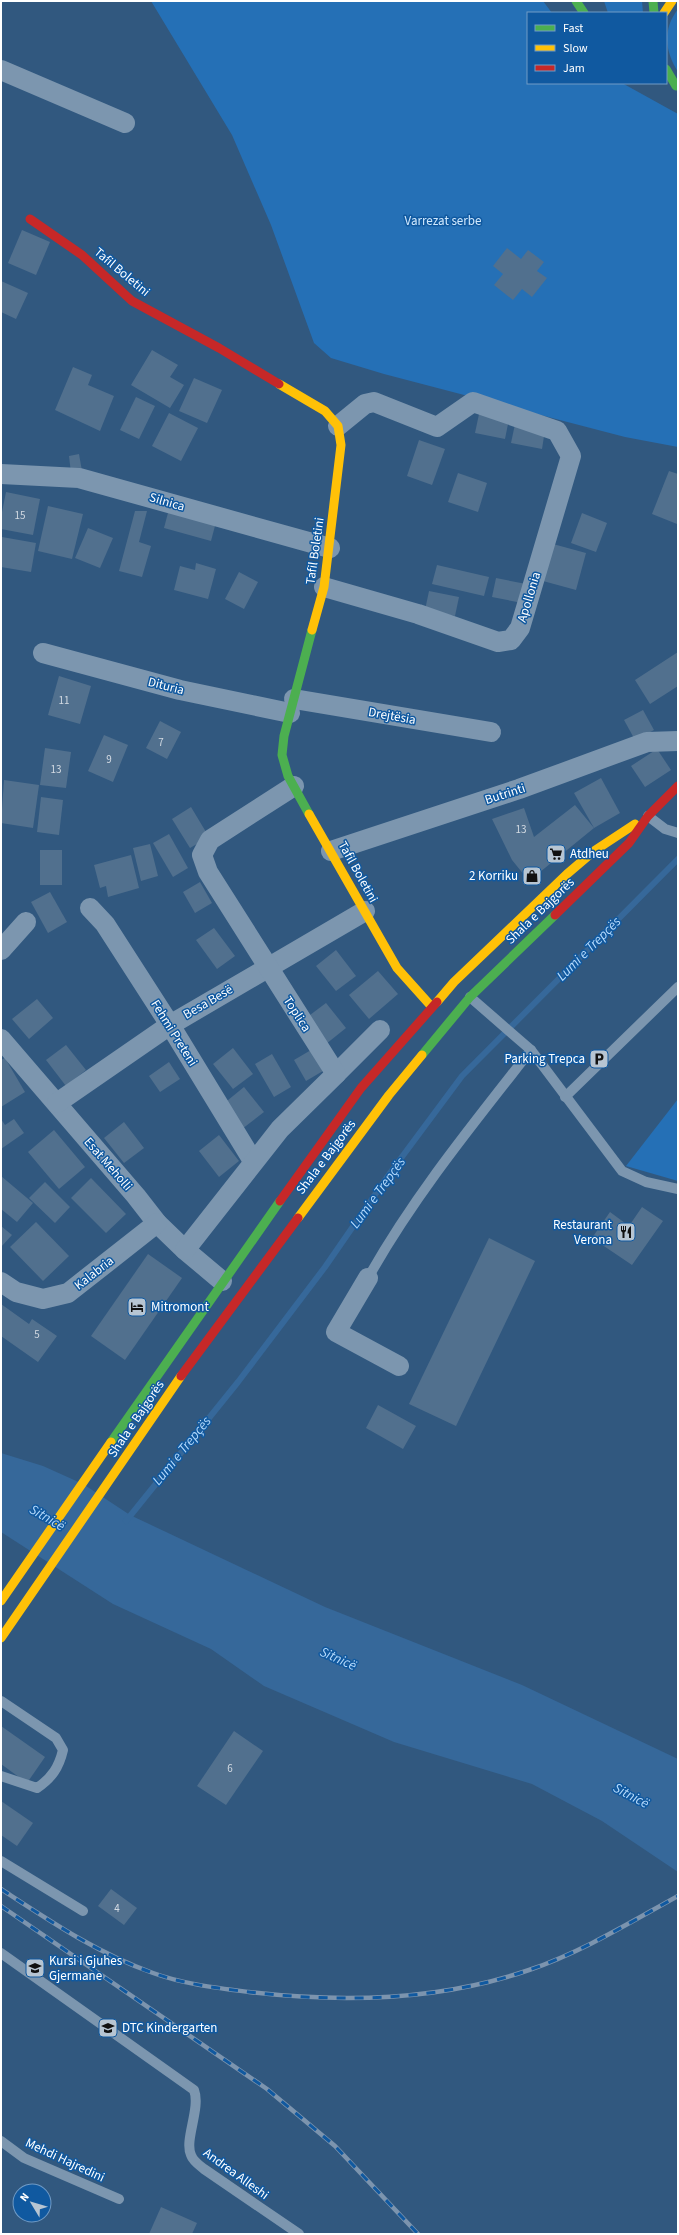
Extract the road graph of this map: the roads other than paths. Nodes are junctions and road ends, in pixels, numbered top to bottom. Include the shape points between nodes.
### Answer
1 (576, 1) edge
2 (653, 1) edge
3 (672, 1) edge
4 (589, 11) edge
5 (654, 12) edge
6 (665, 12) edge
7 (1, 70) edge
8 (667, 71) edge
9 (667, 82) edge
10 (677, 86) edge
11 (125, 124) dead end
12 (30, 219) dead end
13 (338, 426) junction
14 (1, 474) edge
15 (330, 548) junction
16 (324, 587) junction
17 (43, 653) dead end
18 (292, 706) junction
19 (491, 732) dead end
20 (678, 741) edge
21 (294, 786) junction
22 (678, 786) edge
23 (648, 816) junction
24 (678, 833) edge
25 (331, 850) junction
26 (90, 908) dead end
27 (365, 911) junction
28 (26, 922) dead end
29 (1, 950) edge
30 (267, 968) junction
31 (454, 982) junction
32 (678, 987) edge
33 (470, 997) junction
34 (431, 1006) junction
35 (170, 1025) junction
36 (380, 1030) dead end
37 (1, 1039) edge
38 (531, 1050) junction
39 (336, 1074) junction
40 (565, 1097) junction
41 (57, 1103) junction
42 (253, 1161) junction
43 (678, 1189) edge
44 (157, 1223) junction
45 (185, 1250) junction
46 (368, 1278) joint
47 (222, 1281) junction
48 (1, 1282) edge
49 (399, 1366) dead end
50 (1, 1601) edge
51 (1, 1638) edge
52 (1, 1701) edge
53 (1, 1776) edge
54 (1, 1861) edge
55 (83, 1911) dead end
56 (1, 1953) edge
57 (1, 2141) edge
58 (119, 2200) dead end
59 (299, 2234) edge

1 - 4 main road
2 - 5 main road
3 - 6 main road
7 - 11 street
8 - 10 main road
9 - 10 main road
12 - 13 main road, Tafil Boletini via 82,255 132,302 219,348 326,411
13 - 15 main road, Tafil Boletini via 341,444
13 - 16 street, Apollonia via 365,404 374,402 437,427 473,402 557,431 571,456 520,628 510,640 498,642 418,614
14 - 15 street, Silnica via 79,478
15 - 16 main road, Tafil Boletini
16 - 18 main road, Tafil Boletini
17 - 18 street, Dituria via 180,690
18 - 19 street, Drejtësia
18 - 21 main road, Tafil Boletini via 282,755
20 - 25 street, Butrinti via 647,742 519,789
21 - 25 main road, Tafil Boletini
21 - 30 street, Toplica via 210,840 202,855 208,872
22 - 23 main road
23 - 24 lane via 666,829
23 - 31 main road, Shala e Bajgorës via 589,855
23 - 33 main road, Shala e Bajgorës via 628,843
25 - 27 main road, Tafil Boletini
26 - 35 street, Fehmi Preteni via 105,924
27 - 30 street, Besa Besë
27 - 34 main road, Tafil Boletini via 397,968
28 - 29 street
30 - 35 street, Besa Besë
30 - 39 street, Toplica
31 - 33 street
31 - 34 main road, Shala e Bajgorës
32 - 40 lane
33 - 38 lane
33 - 51 main road, Shala e Bajgorës via 389,1095 179,1379
34 - 47 main road, Shala e Bajgorës via 361,1088
35 - 41 street, Besa Besë
35 - 42 street, Fehmi Preteni
36 - 39 street
37 - 41 street, Esat Meholli
38 - 40 lane
38 - 46 lane via 440,1165 392,1235
39 - 42 street via 280,1129
40 - 43 lane via 622,1171 646,1182
41 - 44 street, Esat Meholli
42 - 45 street
44 - 45 street, Esat Meholli
44 - 48 street, Kalabria via 68,1293 43,1299 16,1292
45 - 47 street, Esat Meholli
46 - 49 street via 336,1332
47 - 50 main road, Shala e Bajgorës
52 - 53 lane via 56,1738 63,1750 60,1763 49,1780 37,1788
54 - 55 lane
56 - 59 lane, Andrea Alleshi via 194,2090 196,2099 190,2150 193,2160
57 - 58 lane, Mehdi Hajredini via 24,2158

